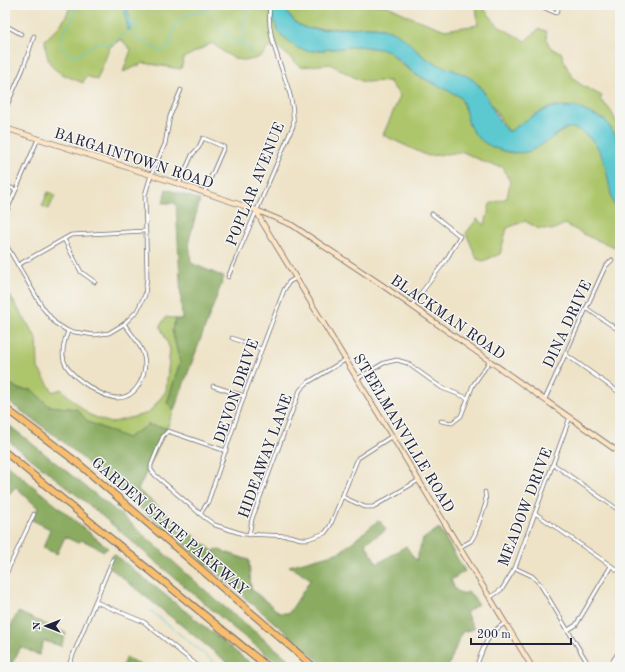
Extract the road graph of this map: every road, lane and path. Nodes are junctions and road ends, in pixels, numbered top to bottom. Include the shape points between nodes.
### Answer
1 (270, 5) edge
2 (538, 5) edge
3 (560, 5) edge
4 (5, 25) edge
5 (21, 34) dead end
6 (34, 36) dead end
7 (181, 90) dead end
8 (5, 110) edge
9 (5, 128) edge
10 (38, 139) junction
11 (151, 175) junction
12 (179, 184) junction
13 (5, 185) edge
14 (16, 190) junction
15 (204, 193) junction
16 (256, 210) junction
17 (432, 214) dead end
18 (5, 215) edge
19 (145, 231) junction
20 (64, 239) junction
21 (5, 243) edge
22 (612, 260) dead end
23 (18, 265) junction
24 (228, 277) dead end
25 (296, 278) junction
26 (95, 282) dead end
27 (412, 305) junction
28 (586, 308) junction
29 (124, 324) junction
30 (68, 331) junction
31 (620, 331) edge
32 (232, 338) dead end
33 (262, 349) junction
34 (565, 354) junction
35 (345, 360) junction
36 (490, 361) junction
37 (357, 379) junction
38 (213, 386) dead end
39 (620, 393) edge
40 (244, 396) junction
41 (468, 398) junction
42 (545, 399) junction
43 (5, 408) edge
44 (570, 417) junction
45 (441, 421) dead end
46 (392, 436) junction
47 (226, 451) junction
48 (5, 452) edge
49 (620, 453) edge
50 (553, 464) junction
51 (419, 480) junction
52 (485, 492) dead end
53 (342, 497) junction
54 (620, 511) edge
55 (535, 513) junction
56 (34, 514) dead end
57 (200, 514) junction
58 (249, 535) junction
59 (460, 548) junction
60 (112, 559) dead end
61 (611, 566) junction
62 (515, 568) junction
63 (620, 572) edge
64 (5, 576) edge
65 (490, 597) junction
66 (96, 602) junction
67 (505, 623) junction
68 (568, 630) junction
69 (620, 650) edge
70 (5, 665) edge
71 (8, 667) edge
72 (68, 667) edge
73 (199, 667) edge
74 (268, 667) edge
75 (314, 667) edge
76 (476, 667) edge
77 (532, 667) edge
78 (590, 667) edge
79 (609, 667) edge

1 - 16 street, POPLAR AVENUE via 272,45 292,105 293,120 289,137
2 - 3 street via 556,13
4 - 5 street
6 - 8 street
7 - 11 street via 170,116 166,144
9 - 10 main road, BARGAINTOWN ROAD
10 - 11 main road, BARGAINTOWN ROAD
10 - 14 street
11 - 12 main road, BARGAINTOWN ROAD
11 - 19 street via 145,195
12 - 15 main road, BARGAINTOWN ROAD
12 - 15 street via 203,138 224,147
13 - 14 street
14 - 18 street
15 - 16 main road, BARGAINTOWN ROAD
16 - 24 street, POPLAR AVENUE
16 - 25 main road, STEELMANVILLE ROAD
16 - 27 main road, BLACKMAN ROAD via 302,230
17 - 27 street via 460,236 446,260
19 - 20 street via 78,234
19 - 29 street via 145,295 138,311
20 - 23 street
20 - 26 street via 81,272
21 - 23 street
22 - 28 street, DINA DRIVE via 605,267
23 - 30 street via 48,316
25 - 33 street, DEVON DRIVE via 289,282 284,290
25 - 35 main road, STEELMANVILLE ROAD
27 - 36 main road, BLACKMAN ROAD
28 - 31 street
28 - 34 street, DINA DRIVE
29 - 30 street via 109,333 85,335
29 - 30 street via 140,346 145,365 137,387 120,398 95,390 72,373 64,361 63,348
32 - 33 street
33 - 40 street, DEVON DRIVE
34 - 39 street
34 - 42 street, DINA DRIVE
35 - 37 main road, STEELMANVILLE ROAD
35 - 58 street, HIDEAWAY LANE via 300,390 252,519
36 - 41 street via 473,385
36 - 42 main road, BLACKMAN ROAD
37 - 41 street via 384,363 397,360 442,388
37 - 46 main road, STEELMANVILLE ROAD
38 - 40 street
40 - 47 street, DEVON DRIVE
41 - 45 street via 458,420 450,424
42 - 44 main road, BLACKMAN ROAD
43 - 75 highway, GARDEN STATE PARKWAY via 78,463
44 - 49 main road, BLACKMAN ROAD
44 - 50 street, MEADOW DRIVE
46 - 51 main road, STEELMANVILLE ROAD
46 - 53 street via 360,456
47 - 57 street, DEVON DRIVE via 208,502
47 - 57 street via 172,432 168,431 163,435 151,470
48 - 74 highway
50 - 54 street
50 - 55 street, MEADOW DRIVE
51 - 53 street via 373,507 365,507
51 - 59 main road, STEELMANVILLE ROAD
52 - 59 street via 486,503 475,534 471,541
53 - 58 street via 330,526 324,533 308,539
55 - 61 street
55 - 62 street, MEADOW DRIVE
56 - 64 street
57 - 58 street via 215,524
59 - 65 main road, STEELMANVILLE ROAD
60 - 66 street
61 - 63 street
61 - 68 street via 576,625
62 - 65 street, MEADOW DRIVE via 502,589
62 - 68 street via 532,576 540,584
65 - 67 main road, STEELMANVILLE ROAD
66 - 72 street
66 - 73 street via 144,622
67 - 76 street via 488,637
67 - 77 main road, STEELMANVILLE ROAD
68 - 78 street
69 - 79 street
70 - 71 street

